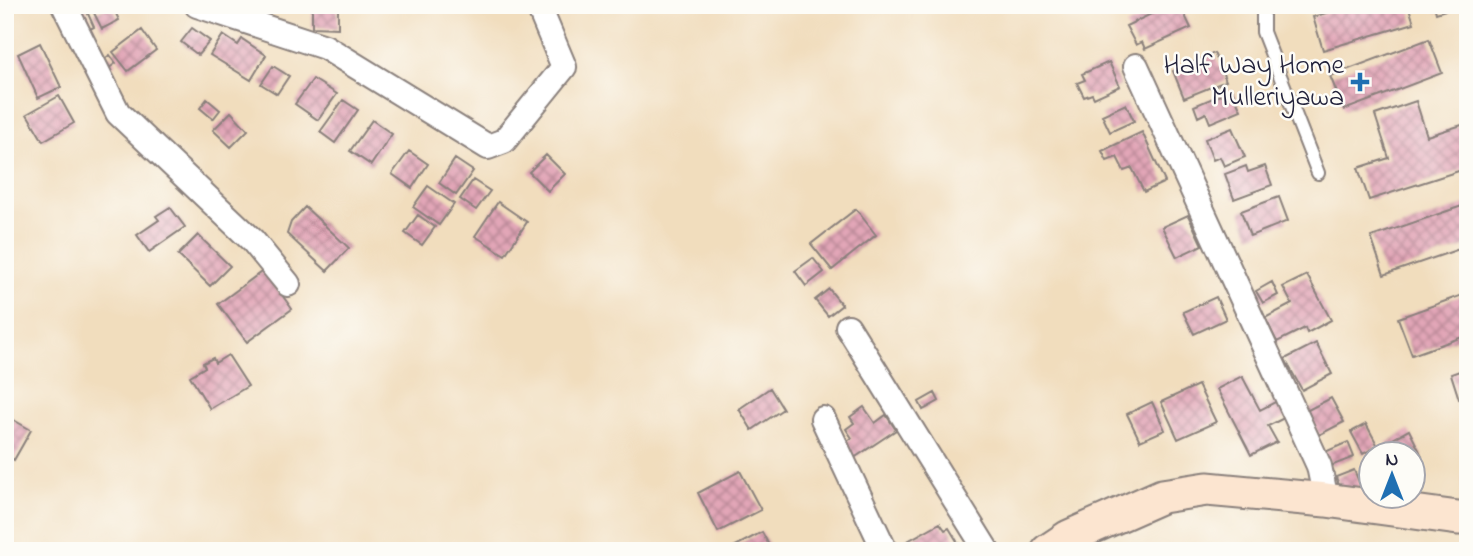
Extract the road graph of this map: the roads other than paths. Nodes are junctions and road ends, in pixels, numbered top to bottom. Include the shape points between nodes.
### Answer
1 (64, 5) edge
2 (197, 5) edge
3 (538, 5) edge
4 (1263, 5) edge
5 (1136, 65) dead end
6 (1318, 173) dead end
7 (288, 284) dead end
8 (848, 327) dead end
9 (823, 419) dead end
10 (1326, 500) junction
11 (1468, 518) edge
12 (885, 551) edge
13 (987, 551) edge
14 (1048, 551) edge

1 - 7 street via 118,113 253,241
2 - 3 street via 325,47 488,147 504,141 564,67
4 - 6 lane via 1263,32
5 - 10 street via 1319,466
8 - 13 street
9 - 12 street
10 - 11 street
10 - 14 street via 1207,489 1162,496

